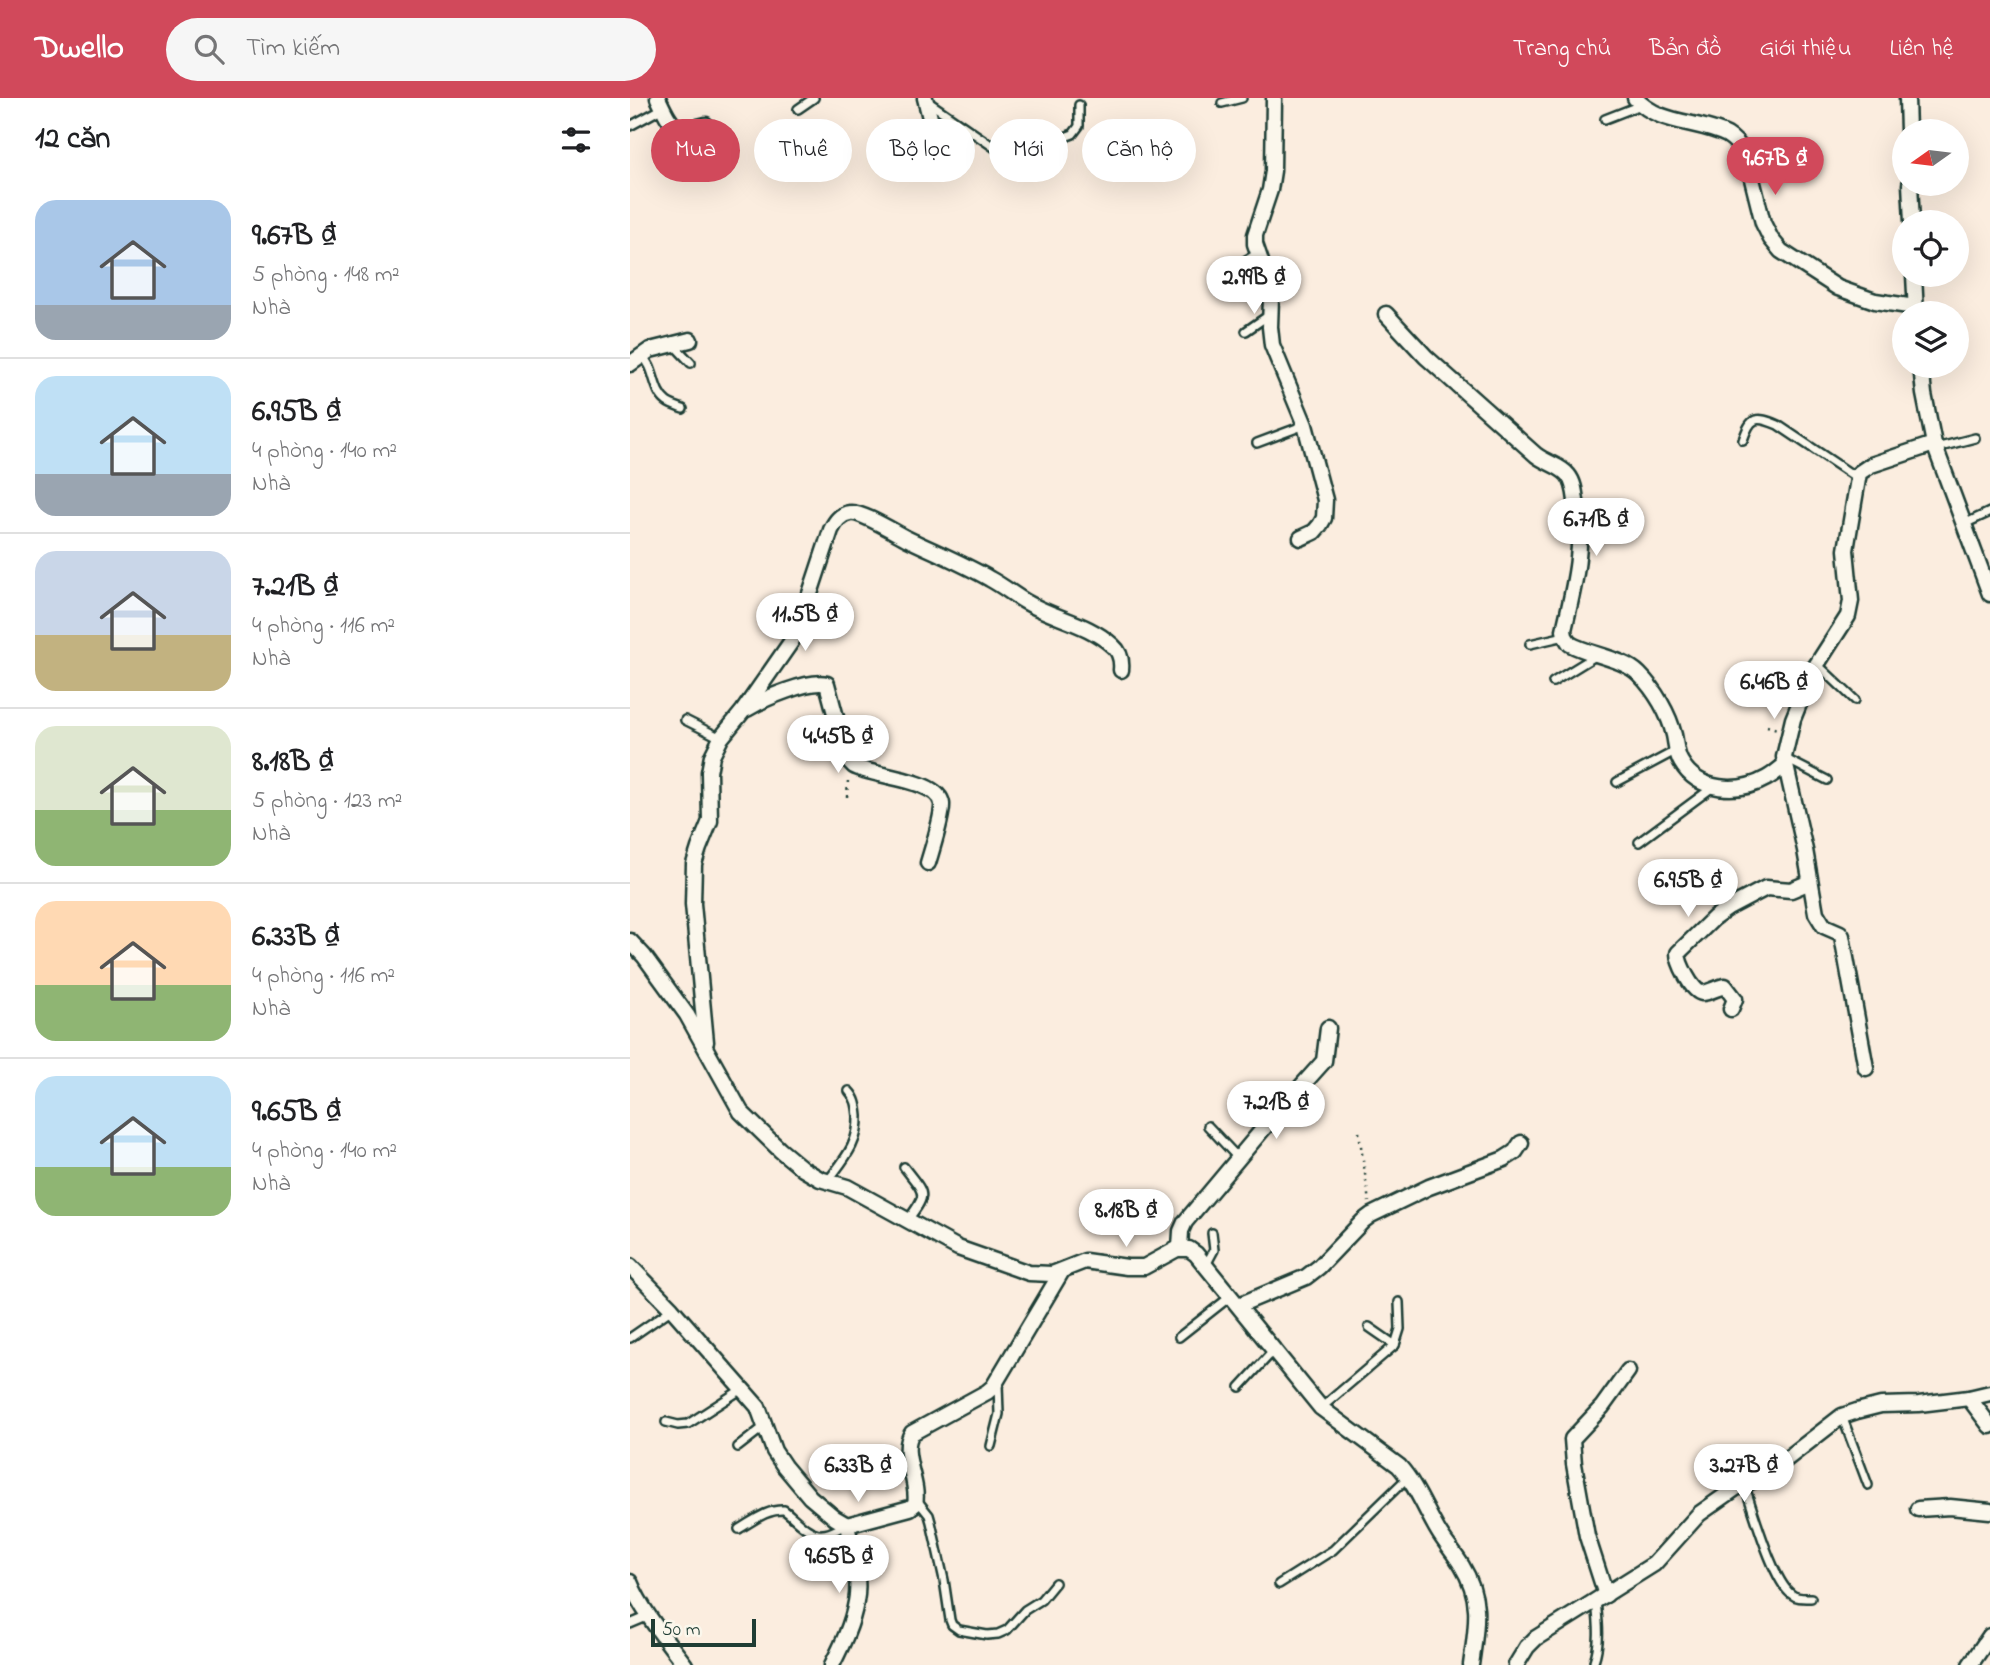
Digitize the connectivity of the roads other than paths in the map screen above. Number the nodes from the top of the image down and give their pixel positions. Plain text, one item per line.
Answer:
1 (814, 98) edge
2 (1242, 98) edge
3 (1274, 98) edge
4 (1907, 98) edge
5 (926, 99) edge
6 (1638, 102) edge
7 (660, 103) edge
8 (1222, 103) dead end
9 (1079, 105) dead end
10 (798, 109) dead end
11 (670, 119) edge
12 (931, 119) edge
13 (1605, 119) dead end
14 (1908, 119) edge
15 (630, 126) edge
16 (1258, 253) junction
17 (1224, 273) dead end
18 (1892, 305) edge
19 (1272, 312) junction
20 (1386, 314) dead end
21 (1246, 331) dead end
22 (690, 340) dead end
23 (673, 344) junction
24 (636, 360) edge
25 (691, 363) dead end
26 (1922, 378) edge
27 (683, 409) dead end
28 (1305, 425) junction
29 (1975, 438) dead end
30 (1743, 440) dead end
31 (1257, 443) dead end
32 (1935, 446) junction
33 (1857, 478) junction
34 (1990, 512) edge
35 (1964, 524) junction
36 (1301, 538) dead end
37 (1990, 594) edge
38 (1564, 636) junction
39 (1530, 644) dead end
40 (1598, 655) junction
41 (1816, 663) junction
42 (1121, 670) dead end
43 (1553, 682) dead end
44 (1855, 700) dead end
45 (743, 711) junction
46 (685, 720) dead end
47 (721, 738) junction
48 (1677, 750) junction
49 (1784, 761) junction
50 (1827, 780) dead end
51 (1617, 782) dead end
52 (1713, 787) junction
53 (1639, 842) dead end
54 (928, 863) dead end
55 (1810, 883) junction
56 (630, 941) edge
57 (1731, 1009) dead end
58 (1328, 1028) dead end
59 (707, 1050) junction
60 (1866, 1068) dead end
61 (849, 1091) dead end
62 (1208, 1126) dead end
63 (1521, 1143) dead end
64 (1239, 1159) junction
65 (904, 1167) dead end
66 (828, 1181) junction
67 (907, 1221) junction
68 (1212, 1233) dead end
69 (1180, 1248) junction
70 (1206, 1265) junction
71 (630, 1266) edge
72 (1062, 1271) junction
73 (1235, 1301) junction
74 (1398, 1302) dead end
75 (672, 1309) junction
76 (1369, 1327) dead end
77 (1179, 1337) dead end
78 (630, 1338) edge
79 (1395, 1345) junction
80 (1275, 1349) junction
81 (1628, 1371) dead end
82 (997, 1380) junction
83 (1240, 1387) dead end
84 (742, 1389) junction
85 (1990, 1393) edge
86 (1969, 1398) junction
87 (1321, 1408) junction
88 (1842, 1416) junction
89 (666, 1422) dead end
90 (765, 1426) junction
91 (1990, 1426) edge
92 (991, 1446) dead end
93 (738, 1447) dead end
94 (1409, 1477) junction
95 (1744, 1484) junction
96 (1868, 1485) dead end
97 (916, 1499) junction
98 (1918, 1509) dead end
99 (1990, 1511) edge
100 (847, 1525) junction
101 (738, 1529) dead end
102 (630, 1582) edge
103 (1055, 1583) dead end
104 (1279, 1584) dead end
105 (1601, 1598) junction
106 (1811, 1598) dead end
107 (650, 1616) junction
108 (630, 1624) edge
109 (1990, 1636) edge
110 (1594, 1661) dead end
111 (685, 1665) edge
112 (832, 1665) edge
113 (1471, 1665) edge
114 (1516, 1665) edge
115 (1970, 1665) edge

1 - 10 lane
2 - 8 lane
3 - 16 street
4 - 14 street
5 - 9 lane
5 - 12 street
6 - 13 lane
6 - 18 street
7 - 11 street
7 - 15 lane
16 - 17 lane
16 - 19 street
19 - 21 lane
19 - 28 street
20 - 38 street
22 - 23 street
23 - 24 street
23 - 25 lane
24 - 27 lane
26 - 32 street
28 - 31 lane
28 - 36 street
29 - 32 lane
30 - 33 lane
32 - 33 street
32 - 35 street
33 - 41 street
34 - 35 lane
35 - 37 street
38 - 39 lane
38 - 40 street
40 - 43 lane
40 - 48 street
41 - 44 lane
41 - 49 street
42 - 45 street
45 - 47 street
45 - 54 street
46 - 47 lane
47 - 59 street
48 - 51 lane
48 - 52 street
49 - 50 lane
49 - 52 street
49 - 55 street
52 - 53 lane
55 - 57 street
55 - 60 street
56 - 59 street
58 - 64 street
59 - 66 street
61 - 66 lane
62 - 64 lane
63 - 73 street
64 - 69 street
65 - 67 lane
66 - 67 street
67 - 72 street
68 - 70 lane
69 - 70 street
69 - 72 street
70 - 73 street
71 - 75 street
72 - 82 street
73 - 77 lane
73 - 80 street
74 - 79 lane
75 - 78 lane
75 - 84 street
76 - 79 lane
79 - 87 lane
80 - 83 lane
80 - 87 street
81 - 105 street
82 - 92 lane
82 - 97 street
84 - 89 lane
84 - 90 street
85 - 86 street
86 - 88 street
86 - 91 street
87 - 94 street
88 - 95 street
88 - 96 lane
90 - 93 lane
90 - 100 street
94 - 104 lane
94 - 113 street
95 - 105 street
95 - 106 lane
97 - 100 street
97 - 103 lane
98 - 99 street
100 - 101 lane
100 - 112 street
102 - 107 street
105 - 110 lane
105 - 114 street
107 - 108 lane
107 - 111 street
109 - 115 street

